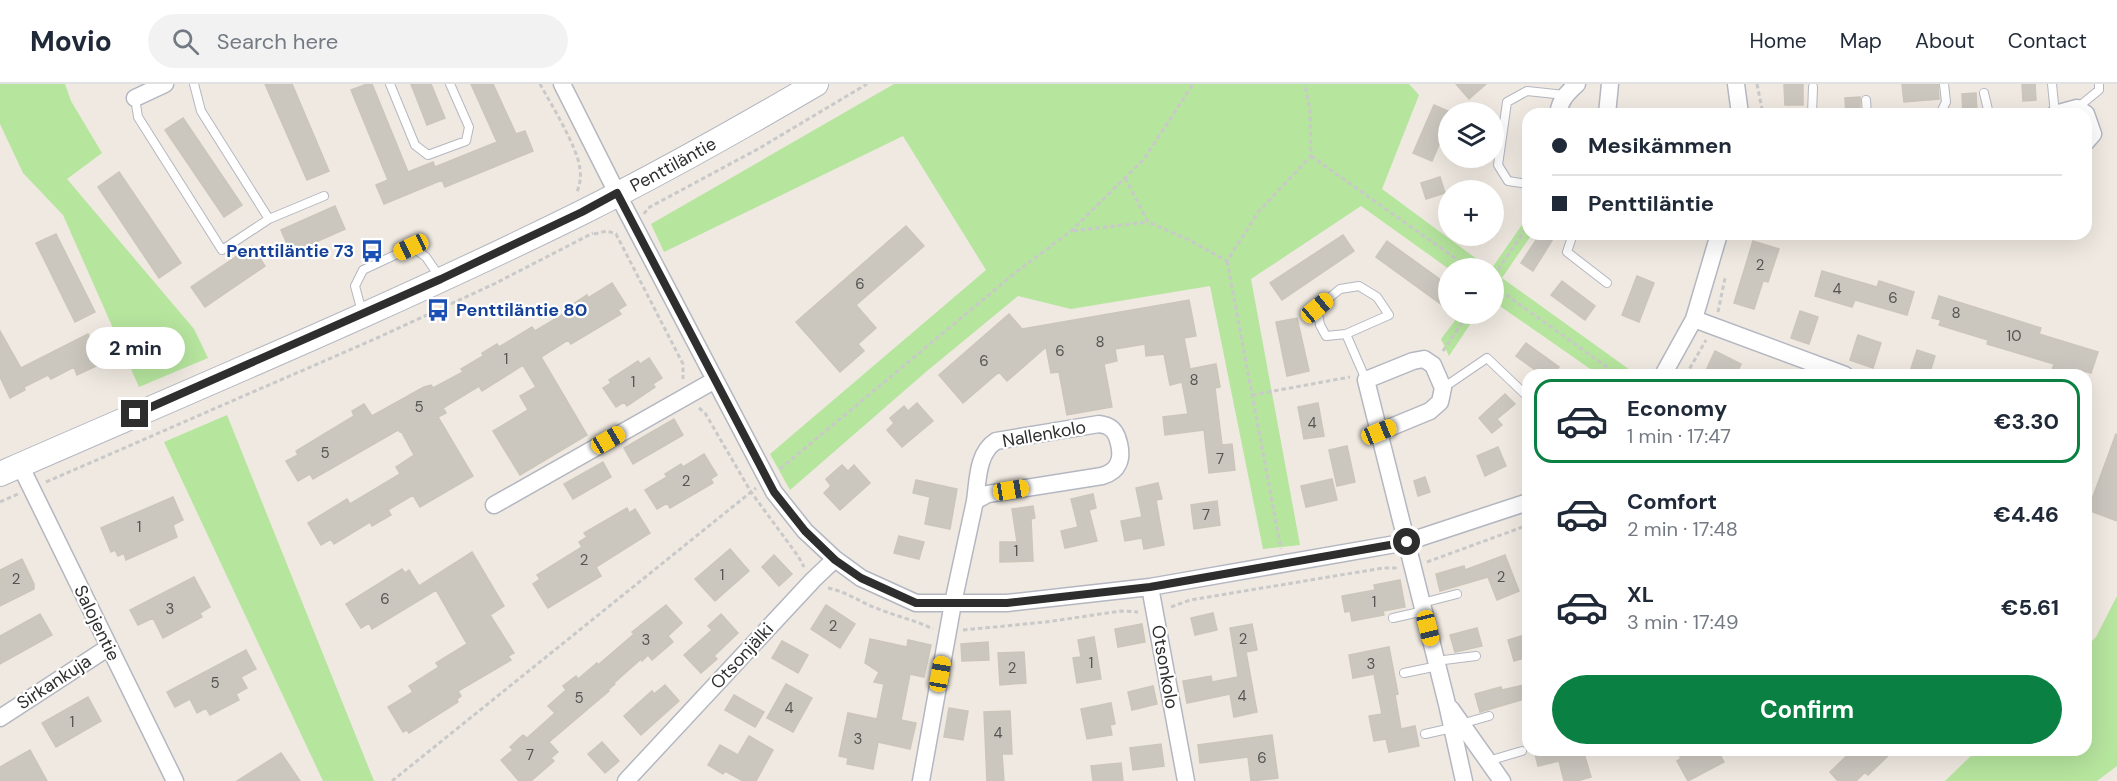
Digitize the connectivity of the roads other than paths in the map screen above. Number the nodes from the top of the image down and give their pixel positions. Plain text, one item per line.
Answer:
1 (165, 84) edge
2 (194, 84) edge
3 (390, 84) edge
4 (450, 84) edge
5 (562, 84) edge
6 (816, 84) edge
7 (1610, 84) edge
8 (1736, 84) edge
9 (1944, 84) edge
10 (2052, 84) edge
11 (2100, 84) edge
12 (1813, 87) dead end
13 (1571, 90) edge
14 (1984, 93) dead end
15 (135, 98) joint
16 (1866, 100) dead end
17 (1559, 108) edge
18 (1608, 108) edge
19 (1739, 108) edge
20 (1812, 108) edge
21 (1867, 108) edge
22 (1943, 108) edge
23 (1988, 108) edge
24 (2054, 108) edge
25 (2086, 108) edge
26 (1522, 183) edge
27 (617, 193) junction
28 (324, 196) dead end
29 (269, 219) junction
30 (1571, 240) edge
31 (1717, 240) edge
32 (441, 279) junction
33 (1607, 283) dead end
34 (362, 314) junction
35 (1694, 318) junction
36 (1346, 334) junction
37 (1667, 369) edge
38 (1829, 369) edge
39 (715, 380) junction
40 (1366, 380) junction
41 (1443, 388) junction
42 (1522, 392) edge
43 (1379, 432) junction
44 (10, 469) edge
45 (975, 501) junction
46 (1522, 504) edge
47 (494, 505) dead end
48 (1407, 542) junction
49 (835, 560) junction
50 (1150, 587) junction
51 (1457, 594) dead end
52 (953, 603) junction
53 (1423, 607) junction
54 (1393, 618) dead end
55 (109, 647) junction
56 (1476, 656) dead end
57 (1437, 663) junction
58 (1404, 673) dead end
59 (1489, 716) dead end
60 (0, 718) edge
61 (1457, 726) junction
62 (1425, 734) dead end
63 (1179, 747) junction
64 (1522, 751) dead end
65 (651, 754) junction
66 (1487, 761) junction
67 (175, 781) edge
68 (626, 781) edge
69 (640, 781) edge
70 (921, 781) edge
71 (1176, 781) edge
72 (1186, 781) edge
73 (1464, 781) edge
74 (1502, 781) edge

1 - 15 street
2 - 29 lane
3 - 4 lane
5 - 27 street
6 - 27 street, Penttiläntie
7 - 18 street
8 - 19 street
9 - 22 lane
10 - 24 lane
11 - 25 lane
12 - 20 lane
13 - 17 street
13 - 26 lane
14 - 23 lane
15 - 29 lane
16 - 21 lane
27 - 32 street, Penttiläntie
27 - 39 street
28 - 29 lane
30 - 33 lane
31 - 35 street
32 - 34 street, Penttiläntie
32 - 34 lane
34 - 44 street, Penttiläntie
35 - 37 street
35 - 38 street
36 - 36 lane
36 - 40 lane
39 - 47 street
39 - 49 street
40 - 41 street
40 - 43 street
41 - 42 lane
41 - 43 street
43 - 48 street
44 - 55 street, Salojentie
45 - 45 street, Nallenkolo
45 - 52 street, Nallenkolo
46 - 48 street
48 - 50 street
48 - 53 street
49 - 52 street
49 - 65 street, Otsonjälki
50 - 52 street
50 - 63 street, Otsonkolo
51 - 53 lane
52 - 70 street, Nallenkolo
53 - 54 lane
53 - 57 street
55 - 60 street, Sirkankuja
55 - 67 street, Salojentie
56 - 57 lane
57 - 58 lane
57 - 61 street
59 - 61 lane
61 - 62 lane
61 - 66 street
61 - 73 street
63 - 71 street, Otsonkolo
63 - 72 street, Otsonkolo
64 - 66 lane
65 - 68 street, Otsonjälki
65 - 69 street, Otsonjälki
66 - 74 street

